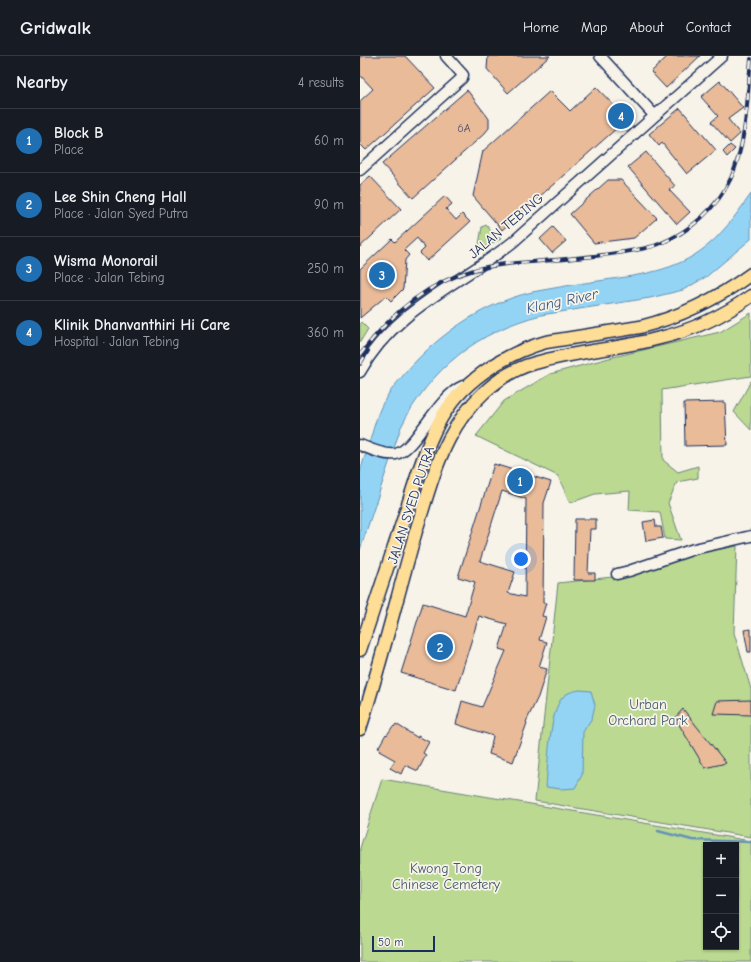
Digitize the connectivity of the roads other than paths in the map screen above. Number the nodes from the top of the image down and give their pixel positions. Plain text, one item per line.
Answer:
1 (446, 56) edge
2 (600, 56) edge
3 (722, 56) edge
4 (654, 115) junction
5 (360, 170) edge
6 (751, 274) edge
7 (751, 296) edge
8 (360, 372) edge
9 (472, 382) junction
10 (360, 446) edge
11 (751, 536) edge
12 (617, 574) dead end
13 (360, 650) edge
14 (360, 729) edge

1 - 5 street
2 - 4 street
3 - 4 street, JALAN TEBING
4 - 8 street, JALAN TEBING
6 - 9 main road, JALAN SYED PUTRA
7 - 14 main road, JALAN SYED PUTRA
9 - 10 street
9 - 13 main road, JALAN SYED PUTRA
11 - 12 street

